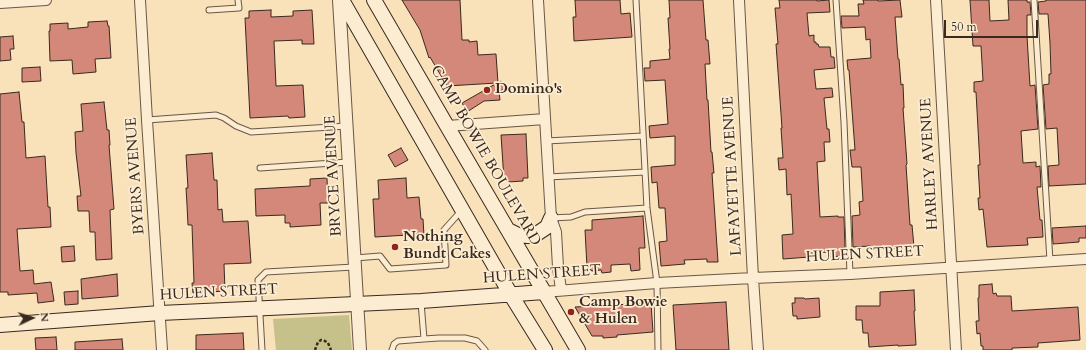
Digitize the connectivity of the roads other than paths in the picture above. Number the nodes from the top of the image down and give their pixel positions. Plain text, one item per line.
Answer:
1 (46, 0) edge
2 (140, 0) edge
3 (238, 0) edge
4 (341, 0) edge
5 (374, 0) edge
6 (538, 0) edge
7 (636, 0) edge
8 (739, 0) edge
9 (836, 0) edge
10 (936, 0) edge
11 (1034, 0) edge
12 (0, 3) edge
13 (209, 10) dead end
14 (545, 119) junction
15 (147, 120) junction
16 (347, 126) junction
17 (447, 126) junction
18 (643, 136) junction
19 (546, 141) junction
20 (349, 162) junction
21 (260, 168) dead end
22 (646, 172) junction
23 (548, 177) junction
24 (647, 208) junction
25 (463, 210) junction
26 (551, 218) junction
27 (508, 230) junction
28 (1086, 259) edge
29 (1050, 262) junction
30 (355, 263) junction
31 (951, 268) junction
32 (850, 274) junction
33 (753, 278) junction
34 (657, 283) junction
35 (561, 290) junction
36 (544, 292) junction
37 (511, 295) junction
38 (421, 301) junction
39 (358, 304) junction
40 (260, 308) junction
41 (160, 313) junction
42 (0, 325) edge
43 (424, 339) junction
44 (162, 350) edge
45 (262, 350) edge
46 (360, 350) edge
47 (392, 350) edge
48 (485, 350) edge
49 (544, 350) edge
50 (578, 350) edge
51 (658, 350) edge
52 (758, 350) edge
53 (956, 350) edge

1 - 12 street
2 - 15 street, BYERS AVENUE
3 - 13 lane
4 - 16 street, BRYCE AVENUE
4 - 25 main road
5 - 17 main road, CAMP BOWIE BOULEVARD
6 - 14 street
7 - 18 lane
8 - 33 street, LAFAYETTE AVENUE
9 - 32 lane
10 - 31 street, HARLEY AVENUE
11 - 29 lane
14 - 17 street
14 - 19 street
15 - 16 lane
15 - 41 street, BYERS AVENUE
16 - 20 street, BRYCE AVENUE
17 - 27 main road, CAMP BOWIE BOULEVARD
18 - 19 lane
18 - 22 lane
19 - 23 street
20 - 21 lane
20 - 30 street, BRYCE AVENUE
22 - 23 lane
22 - 24 lane
23 - 26 street
24 - 26 lane
24 - 34 lane
25 - 30 lane
25 - 37 main road
26 - 27 main road
26 - 35 street
27 - 36 main road, CAMP BOWIE BOULEVARD
28 - 29 street, HULEN STREET
29 - 31 street, HULEN STREET
30 - 39 street, BRYCE AVENUE
30 - 40 lane
31 - 32 street, HULEN STREET
31 - 53 street, HARLEY AVENUE
32 - 33 street, HULEN STREET
33 - 34 street, HULEN STREET
33 - 52 street, LAFAYETTE AVENUE
34 - 35 street, HULEN STREET
34 - 51 lane
35 - 36 street, HULEN STREET
36 - 37 main road, HULEN STREET
36 - 50 main road, CAMP BOWIE BOULEVARD
37 - 38 main road, HULEN STREET
37 - 49 main road
38 - 39 main road, HULEN STREET
38 - 43 lane
39 - 40 main road, HULEN STREET
39 - 46 street, BRYCE AVENUE
40 - 41 main road, HULEN STREET
40 - 45 lane
41 - 42 main road, HULEN STREET
41 - 44 street, BYERS AVENUE
43 - 47 lane
43 - 48 lane

